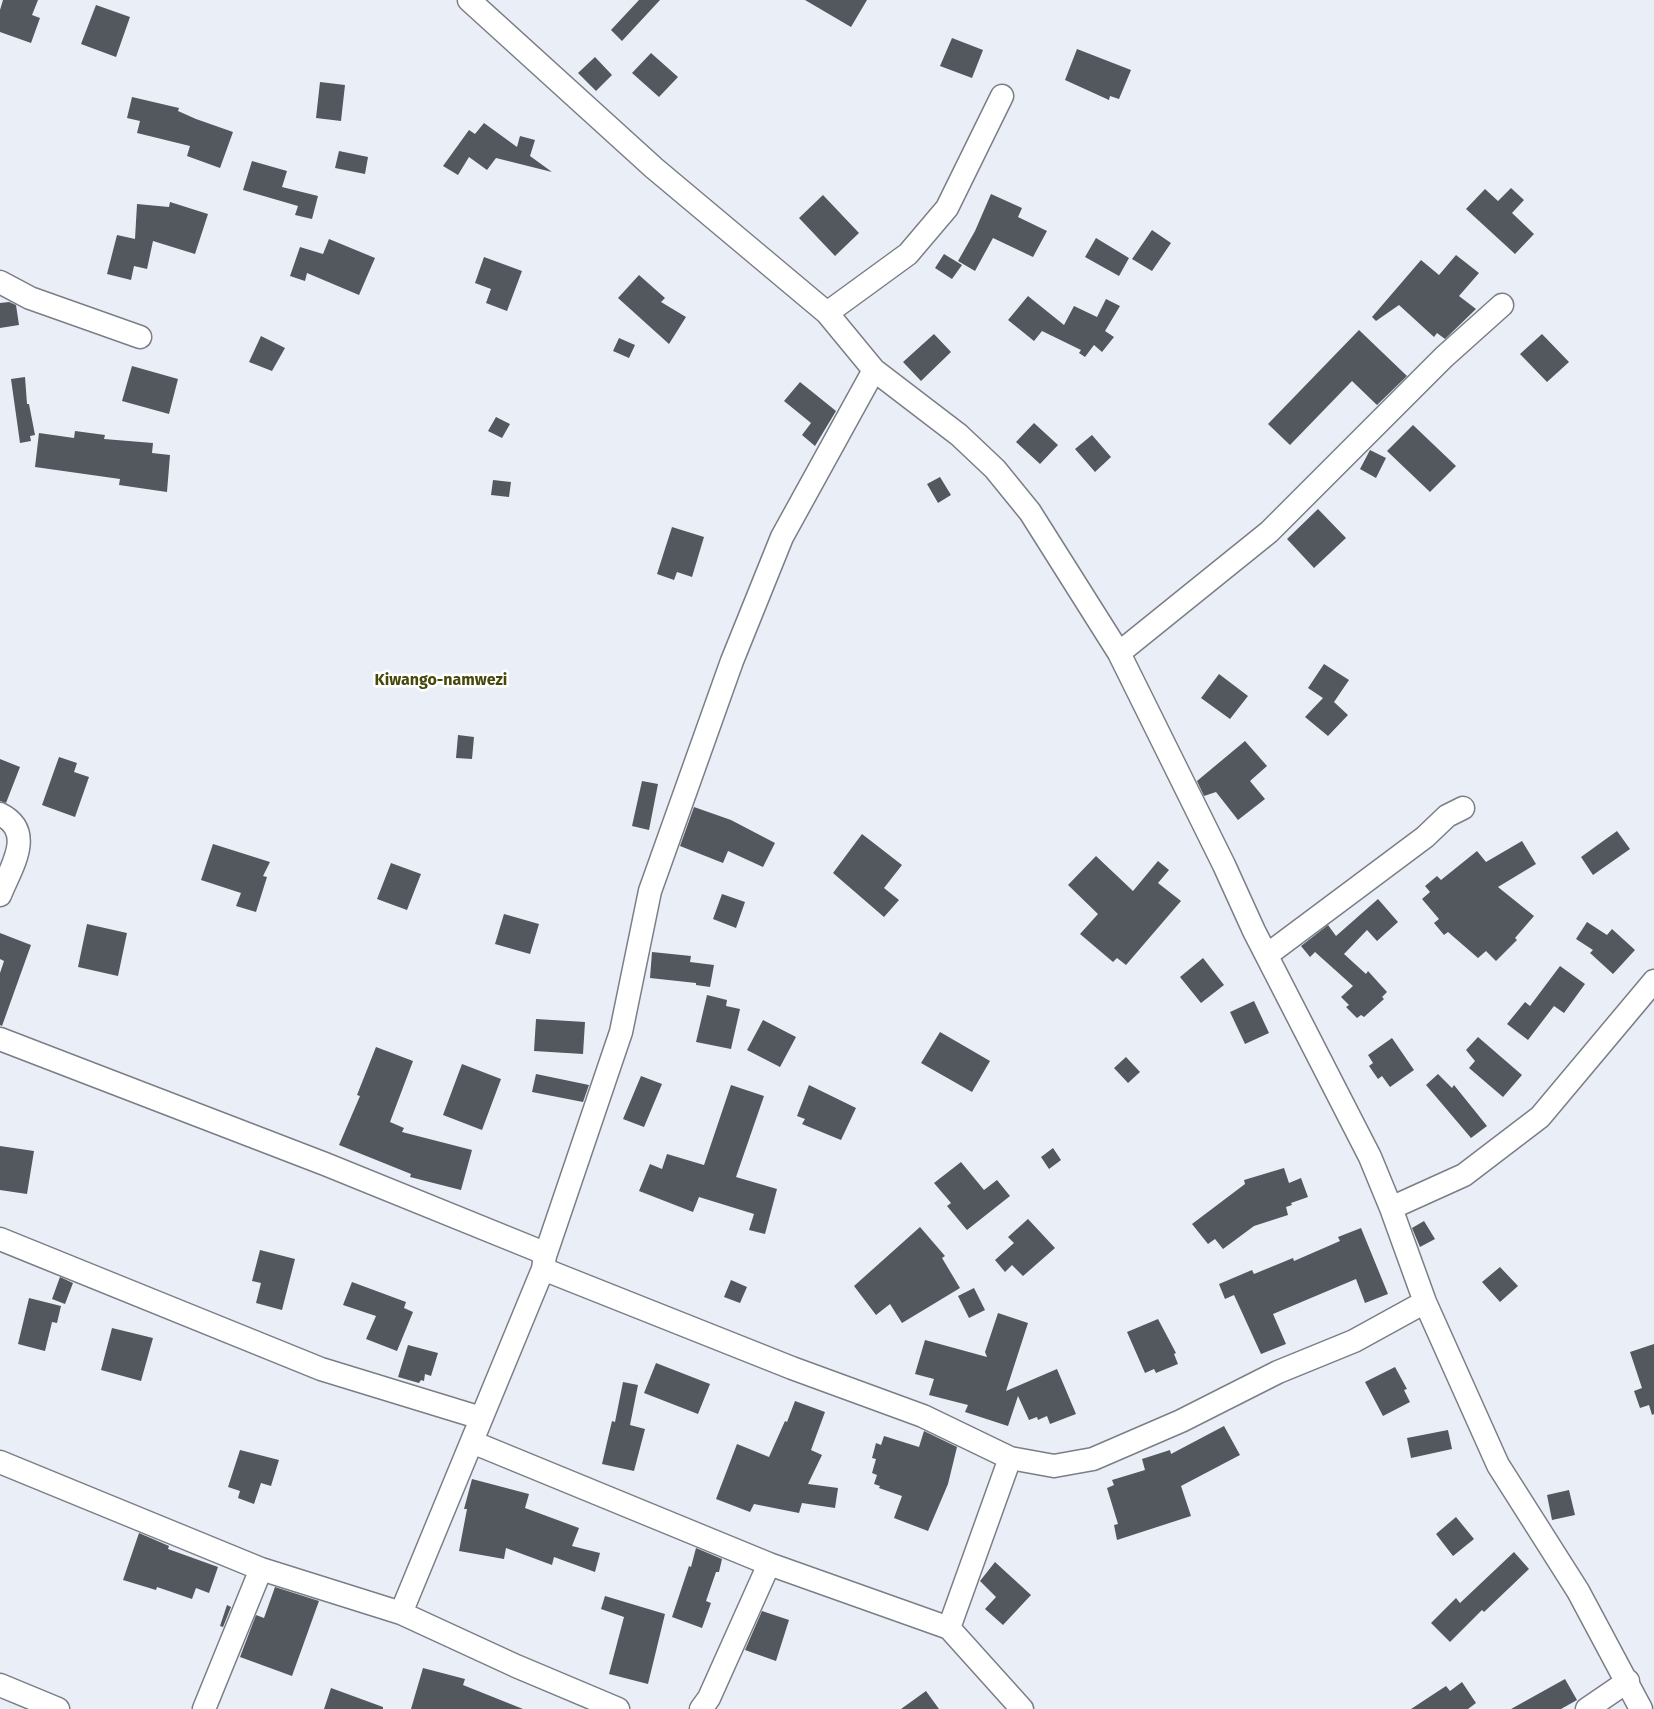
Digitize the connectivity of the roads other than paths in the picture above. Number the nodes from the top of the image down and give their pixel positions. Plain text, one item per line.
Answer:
1 (468, 0) edge
2 (1002, 96) dead end
3 (0, 282) edge
4 (1502, 305) dead end
5 (827, 313) junction
6 (140, 337) dead end
7 (874, 370) junction
8 (1119, 654) junction
9 (1463, 808) dead end
10 (0, 814) edge
11 (0, 895) edge
12 (1267, 955) junction
13 (1654, 981) edge
14 (0, 1039) edge
15 (1391, 1208) junction
16 (0, 1239) edge
17 (544, 1263) junction
18 (1425, 1302) junction
19 (482, 1418) junction
20 (472, 1442) junction
21 (1010, 1458) junction
22 (0, 1462) edge
23 (769, 1564) junction
24 (261, 1569) junction
25 (402, 1614) junction
26 (949, 1628) junction
27 (1628, 1681) junction
28 (0, 1685) edge
29 (58, 1709) edge
30 (204, 1709) edge
31 (618, 1709) edge
32 (701, 1709) edge
33 (1022, 1709) edge
34 (1588, 1709) edge
35 (1641, 1709) edge

1 - 5 street
2 - 5 street
3 - 6 street
4 - 8 street
5 - 7 street
7 - 8 street
7 - 17 street
8 - 12 street
9 - 12 street
10 - 11 street
12 - 15 street
13 - 15 street
14 - 17 street
15 - 18 street
16 - 19 street
17 - 19 street
17 - 21 street
18 - 21 street
18 - 27 street
19 - 20 street
20 - 23 street
20 - 25 street
21 - 26 street
22 - 24 street
23 - 26 street
23 - 32 street
24 - 25 street
24 - 30 street
25 - 31 street
26 - 33 street
27 - 34 street
27 - 35 street
28 - 29 street

